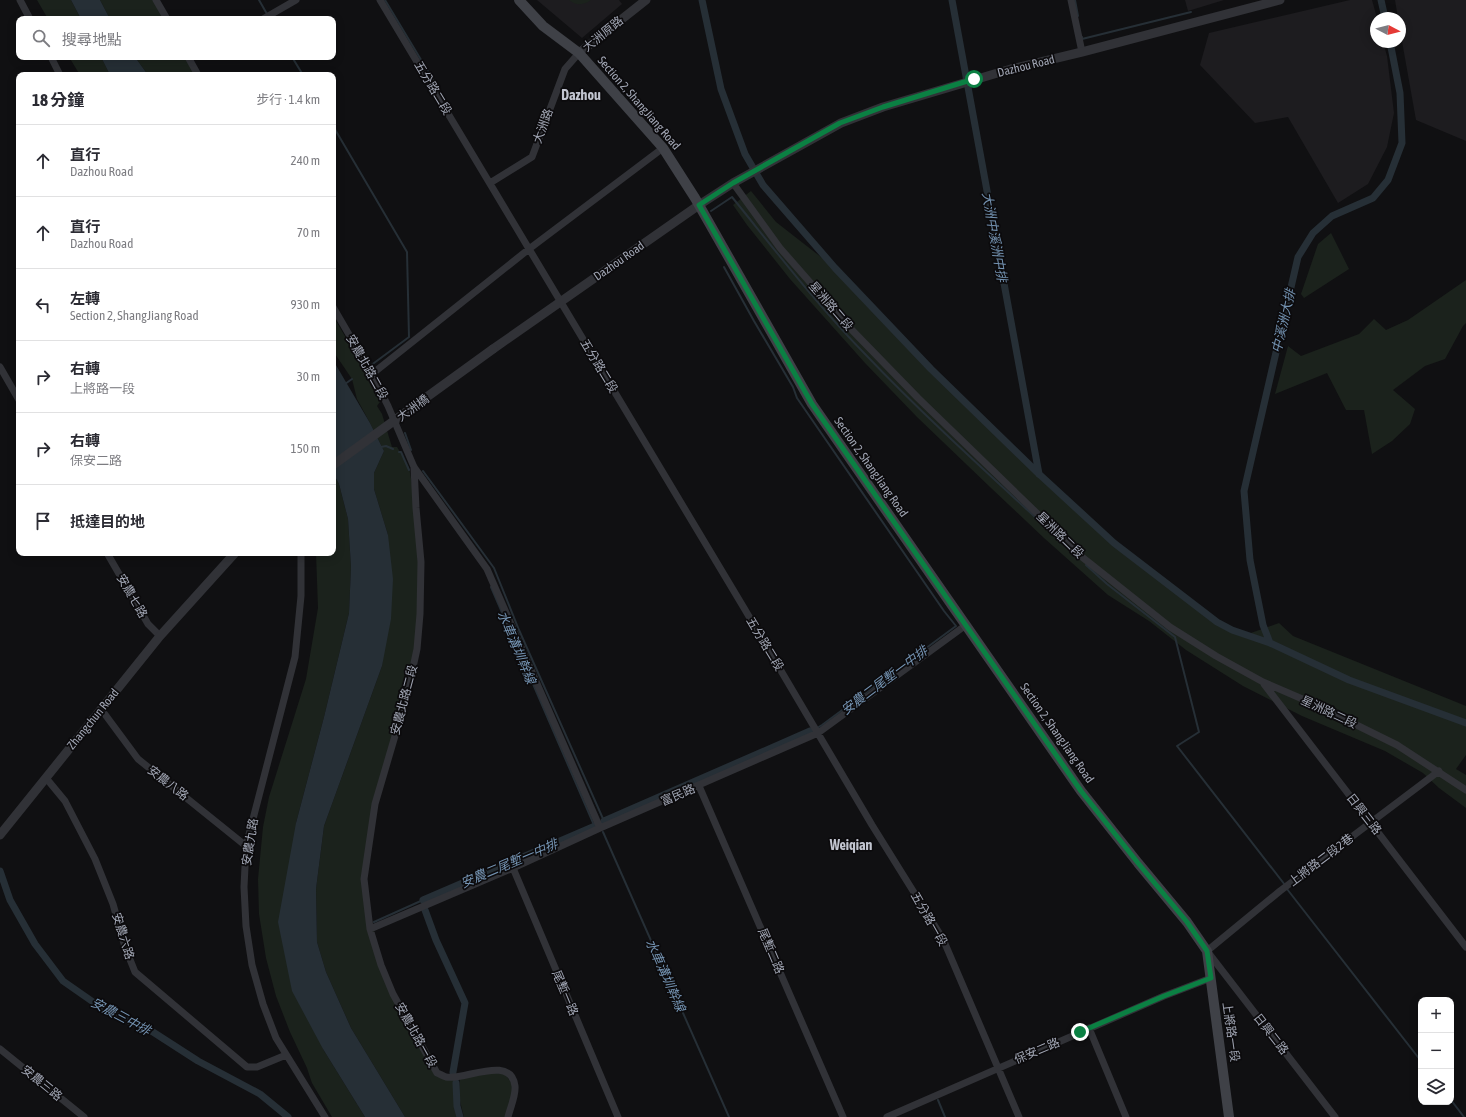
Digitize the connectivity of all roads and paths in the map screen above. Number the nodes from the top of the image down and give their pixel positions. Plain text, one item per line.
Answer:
1 (20, 0) edge
2 (156, 0) edge
3 (296, 0) edge
4 (380, 0) edge
5 (518, 0) edge
6 (646, 0) edge
7 (1071, 0) edge
8 (1280, 0) edge
9 (28, 16) edge
10 (165, 16) edge
11 (268, 16) edge
12 (1082, 52) junction
13 (579, 53) junction
14 (52, 60) edge
15 (190, 60) edge
16 (58, 72) edge
17 (196, 72) edge
18 (663, 148) junction
19 (490, 183) junction
20 (733, 183) junction
21 (699, 205) junction
22 (529, 249) junction
23 (560, 302) junction
24 (336, 312) edge
25 (493, 349) joint
26 (0, 367) edge
27 (372, 374) junction
28 (16, 395) edge
29 (336, 464) edge
30 (414, 467) junction
31 (109, 556) edge
32 (232, 556) edge
33 (301, 556) edge
34 (966, 625) junction
35 (160, 636) junction
36 (1263, 682) junction
37 (101, 709) junction
38 (818, 733) junction
39 (1439, 771) junction
40 (46, 778) junction
41 (698, 786) junction
42 (1466, 790) edge
43 (1370, 822) junction
44 (600, 828) junction
45 (0, 834) edge
46 (246, 846) junction
47 (512, 868) junction
48 (370, 929) junction
49 (1466, 947) edge
50 (1207, 951) junction
51 (1211, 978) junction
52 (1089, 1028) junction
53 (0, 1050) edge
54 (286, 1055) junction
55 (997, 1068) junction
56 (84, 1117) edge
57 (326, 1117) edge
58 (508, 1117) edge
59 (618, 1117) edge
60 (843, 1117) edge
61 (887, 1117) edge
62 (1019, 1117) edge
63 (1126, 1117) edge
64 (1229, 1117) edge
65 (1335, 1117) edge

1 - 9 street
2 - 10 street
3 - 11 street
4 - 19 street, 五分路二段
5 - 13 main road, Section 2, ShangJiang Road
6 - 13 street, 大洲原路
7 - 12 street
8 - 12 street, Dazhou Road
12 - 20 street, Dazhou Road
13 - 18 main road, Section 2, ShangJiang Road
13 - 19 street, 大洲路
14 - 16 street
15 - 17 street
18 - 21 main road, Section 2, ShangJiang Road
18 - 22 street
19 - 22 street, 五分路二段
20 - 21 street, Dazhou Road
20 - 36 street, 星洲路二段
21 - 23 street, Dazhou Road
21 - 34 main road, Section 2, ShangJiang Road
22 - 23 street, 五分路二段
22 - 27 street
23 - 25 street, Dazhou Road
23 - 38 street, 五分路二段
24 - 27 street, 安農北路二段
25 - 29 street, 大洲橋, bridge
26 - 28 street
27 - 30 street, 安農北路二段
30 - 44 street
30 - 48 street, 安農北路二段
31 - 35 street, 安農七路
32 - 35 street, Zhangchun Road
33 - 46 street, 安農九路
34 - 38 street, 富民路
34 - 50 main road, Section 2, ShangJiang Road
35 - 37 street, Zhangchun Road
36 - 39 street, 星洲路二段
36 - 43 street, 日興三路
37 - 40 street, Zhangchun Road
37 - 46 street, 安農八路
38 - 41 street, 富民路
38 - 55 street, 五分路一段
39 - 42 street, 星洲路二段
39 - 43 street, 上將路二段2巷
40 - 45 street, Zhangchun Road
40 - 54 street, 安農六路
41 - 44 street, 富民路
41 - 60 street, 尾塹二路
43 - 49 street, 日興三路
43 - 50 street, 上將路二段2巷
44 - 47 street, 富民路
46 - 54 street, 安農九路
47 - 48 street, 富民路
47 - 59 street, 尾塹一路
48 - 58 street, 安農北路一段
50 - 51 main road, 上將路一段
50 - 65 street, 日興二路
51 - 52 street, 保安二路
51 - 64 main road, 上將路一段
52 - 55 street, 保安二路
52 - 63 street
53 - 56 street, 安農三路
54 - 57 street, 安農九路
55 - 61 street, 保安二路
55 - 62 street, 五分路一段

